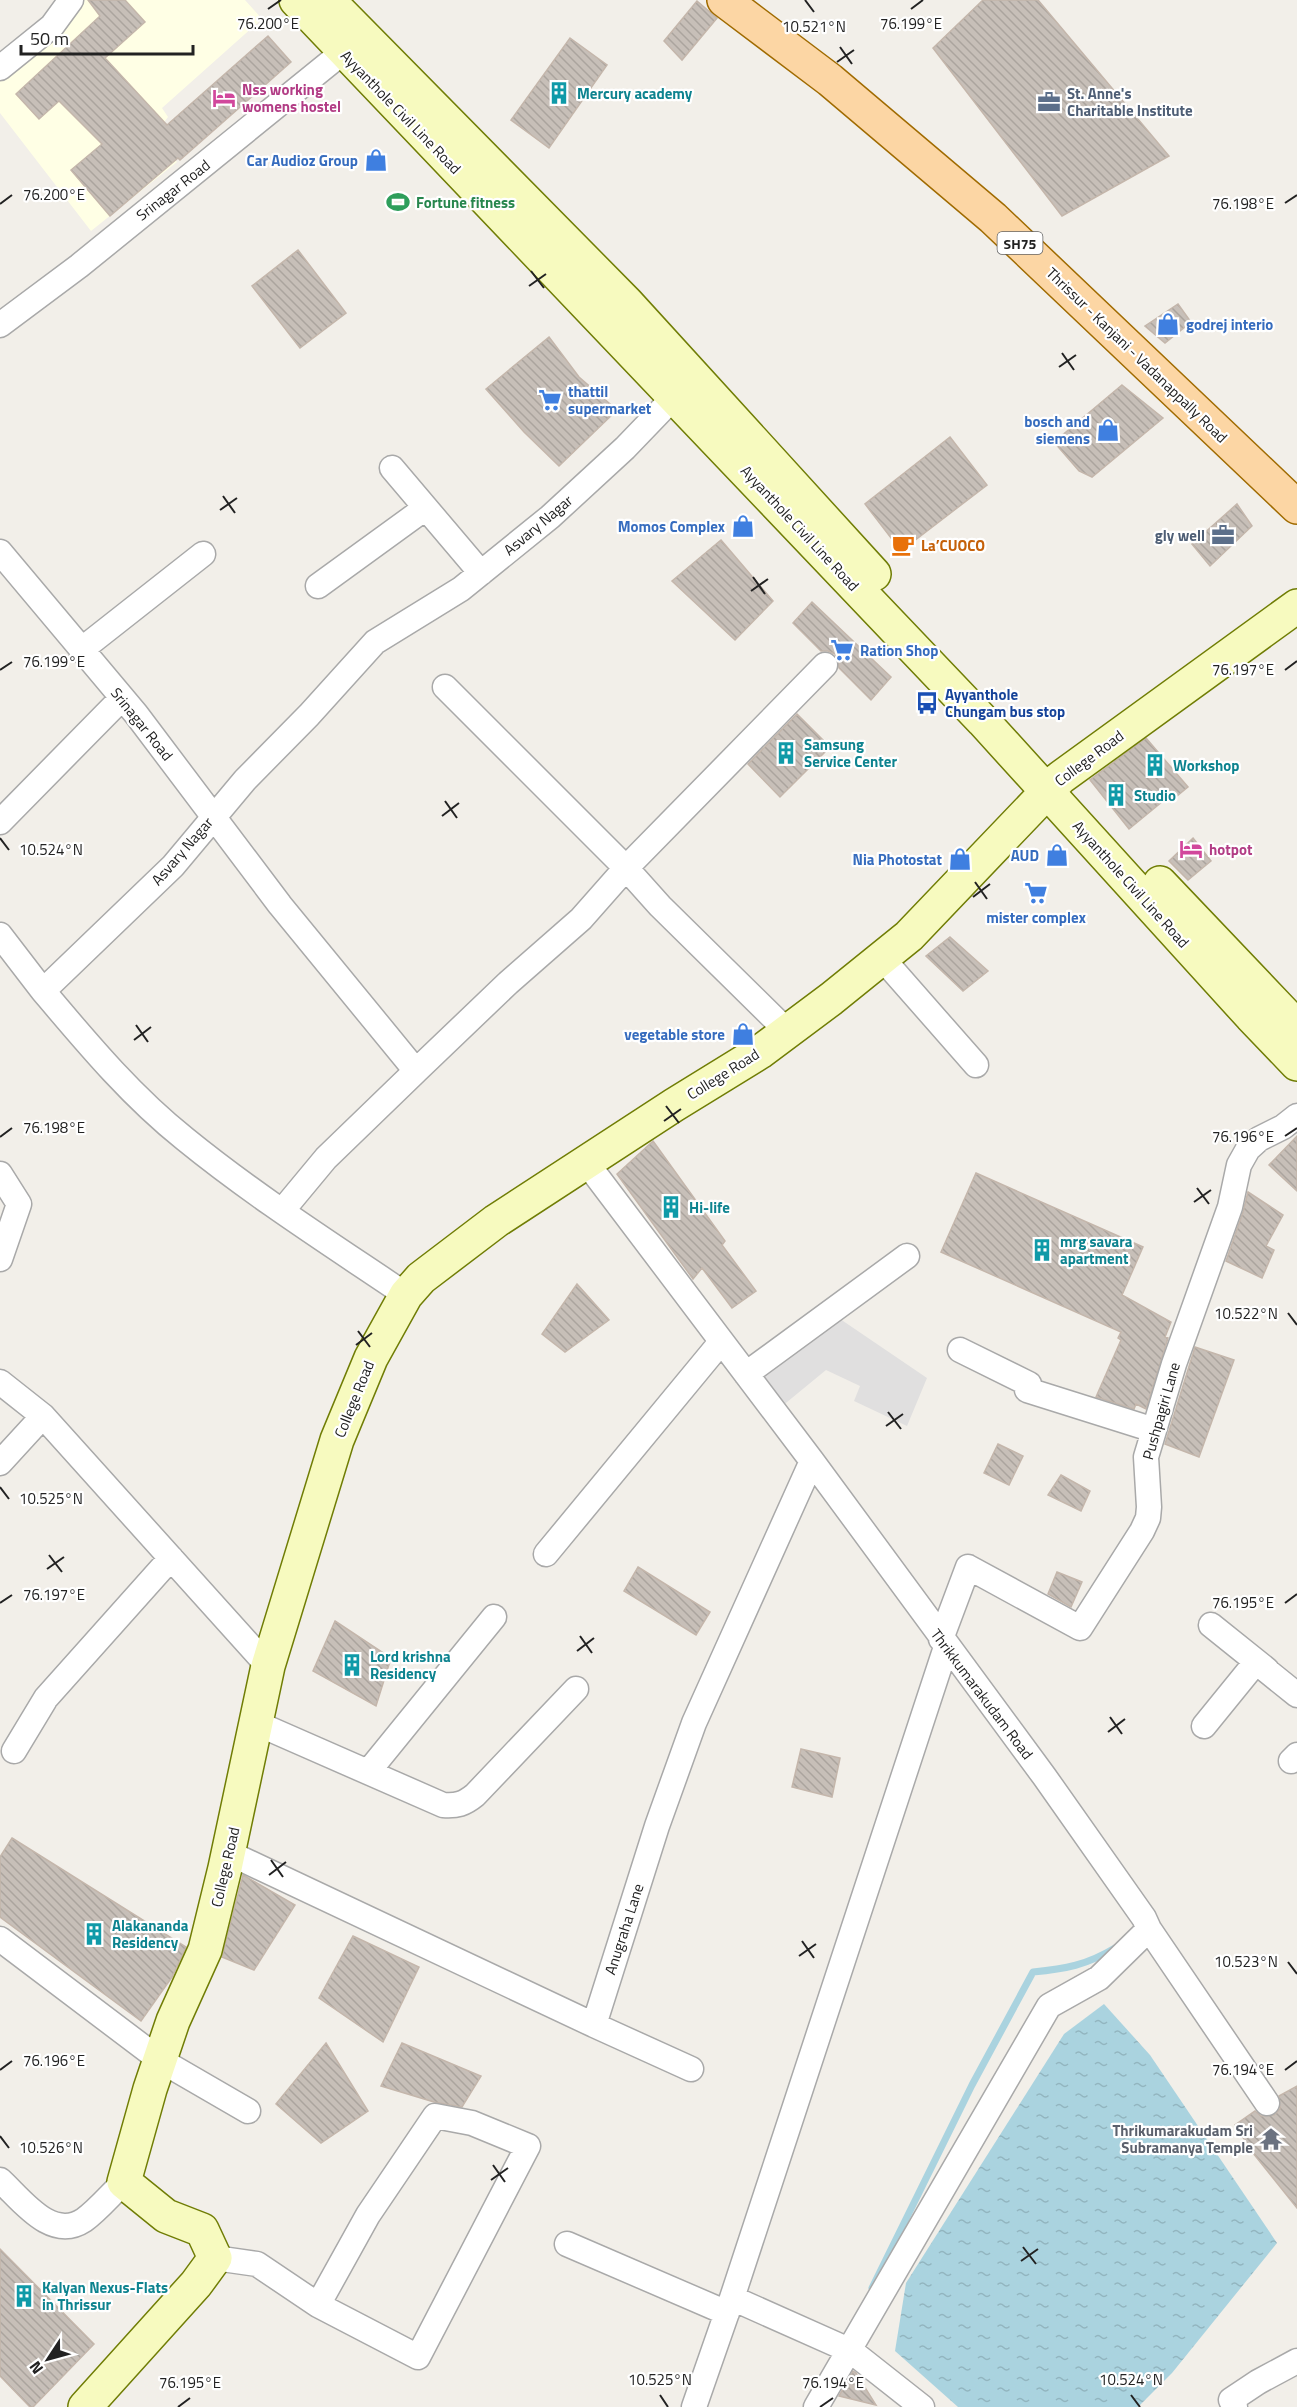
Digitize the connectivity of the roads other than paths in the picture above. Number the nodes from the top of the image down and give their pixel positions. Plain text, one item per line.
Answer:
1 (71, 0) edge
2 (296, 0) edge
3 (328, 0) edge
4 (724, 0) edge
5 (343, 52) junction
6 (0, 68) edge
7 (0, 325) edge
8 (675, 396) junction
9 (392, 468) dead end
10 (1297, 507) edge
11 (424, 508) junction
12 (0, 552) edge
13 (203, 554) dead end
14 (481, 573) junction
15 (318, 586) dead end
16 (1297, 606) edge
17 (81, 650) junction
18 (825, 665) dead end
19 (445, 687) dead end
20 (122, 698) junction
21 (1053, 785) junction
22 (213, 815) junction
23 (0, 822) edge
24 (626, 868) junction
25 (0, 935) edge
26 (882, 958) junction
27 (43, 990) junction
28 (1297, 1027) edge
29 (788, 1032) junction
30 (1297, 1064) edge
31 (976, 1065) dead end
32 (416, 1071) junction
33 (1297, 1116) edge
34 (586, 1162) junction
35 (0, 1174) edge
36 (282, 1211) junction
37 (908, 1256) dead end
38 (0, 1259) edge
39 (406, 1295) junction
40 (721, 1342) junction
41 (960, 1350) dead end
42 (746, 1374) junction
43 (0, 1382) edge
44 (43, 1416) junction
45 (1154, 1430) junction
46 (812, 1461) junction
47 (0, 1463) edge
48 (546, 1554) dead end
49 (171, 1558) junction
50 (494, 1617) dead end
51 (1211, 1625) dead end
52 (944, 1643) junction
53 (268, 1666) junction
54 (576, 1689) dead end
55 (1297, 1695) edge
56 (256, 1723) junction
57 (1204, 1726) dead end
58 (14, 1751) dead end
59 (368, 1772) junction
60 (228, 1853) junction
61 (1149, 1929) junction
62 (0, 1939) edge
63 (594, 2025) junction
64 (160, 2060) junction
65 (691, 2069) dead end
66 (1267, 2103) dead end
67 (248, 2111) dead end
68 (0, 2180) edge
69 (124, 2182) junction
70 (567, 2244) dead end
71 (215, 2258) junction
72 (318, 2305) junction
73 (730, 2305) junction
74 (850, 2351) junction
75 (1297, 2361) edge
76 (85, 2407) edge
77 (694, 2407) edge
78 (816, 2407) edge
79 (922, 2407) edge
80 (1235, 2407) edge

1 - 6 street
2 - 5 main road, Ayyanthole Civil Line Road
3 - 21 main road
4 - 10 main road, Thrissur - Kanjani - Vadanappally Road / SH75
5 - 7 street, Srinagar Road
5 - 8 main road, Ayyanthole Civil Line Road
8 - 14 street, Asvary Nagar
8 - 21 main road, Ayyanthole Civil Line Road
9 - 11 street
11 - 14 street
11 - 15 street
12 - 17 street, Srinagar Road
13 - 17 street
14 - 22 street, Asvary Nagar
16 - 21 main road, College Road
17 - 20 street, Srinagar Road
18 - 24 street
19 - 24 street
20 - 22 street, Srinagar Road
20 - 23 street
21 - 26 main road, College Road
21 - 28 main road, Ayyanthole Civil Line Road
21 - 30 main road, Ayyanthole Civil Line Road
22 - 27 street, Asvary Nagar
22 - 32 street, Srinagar Road
24 - 29 street
24 - 32 street
25 - 27 street
26 - 29 main road, College Road
26 - 31 street
27 - 36 street
29 - 34 main road, College Road
32 - 36 street
33 - 45 street, Pushpagiri Lane
34 - 39 main road, College Road
34 - 40 street, Thrikkumarakudam Road
35 - 38 street
36 - 39 street
37 - 42 street
39 - 53 main road, College Road
40 - 42 street, Thrikkumarakudam Road
40 - 48 street
41 - 45 street
42 - 46 street, Thrikkumarakudam Road
43 - 44 street
44 - 47 street
44 - 49 street
45 - 52 street, Pushpagiri Lane
46 - 52 street, Thrikkumarakudam Road
46 - 63 street, Anugraha Lane
49 - 53 street
49 - 58 street
50 - 59 street
51 - 55 street
52 - 61 street, Thrikkumarakudam Road
52 - 73 street
53 - 56 main road, College Road
54 - 59 street
55 - 57 street
56 - 59 street
56 - 60 main road, College Road
60 - 63 street
60 - 64 main road, College Road
61 - 66 street, Thrikkumarakudam Road
61 - 74 street
62 - 64 street
63 - 65 street
64 - 67 street
64 - 69 main road, College Road
68 - 69 street
69 - 71 main road
70 - 73 street
71 - 72 street
71 - 76 main road
72 - 72 street
73 - 74 street
73 - 77 street
74 - 78 street
74 - 79 street
75 - 80 street

